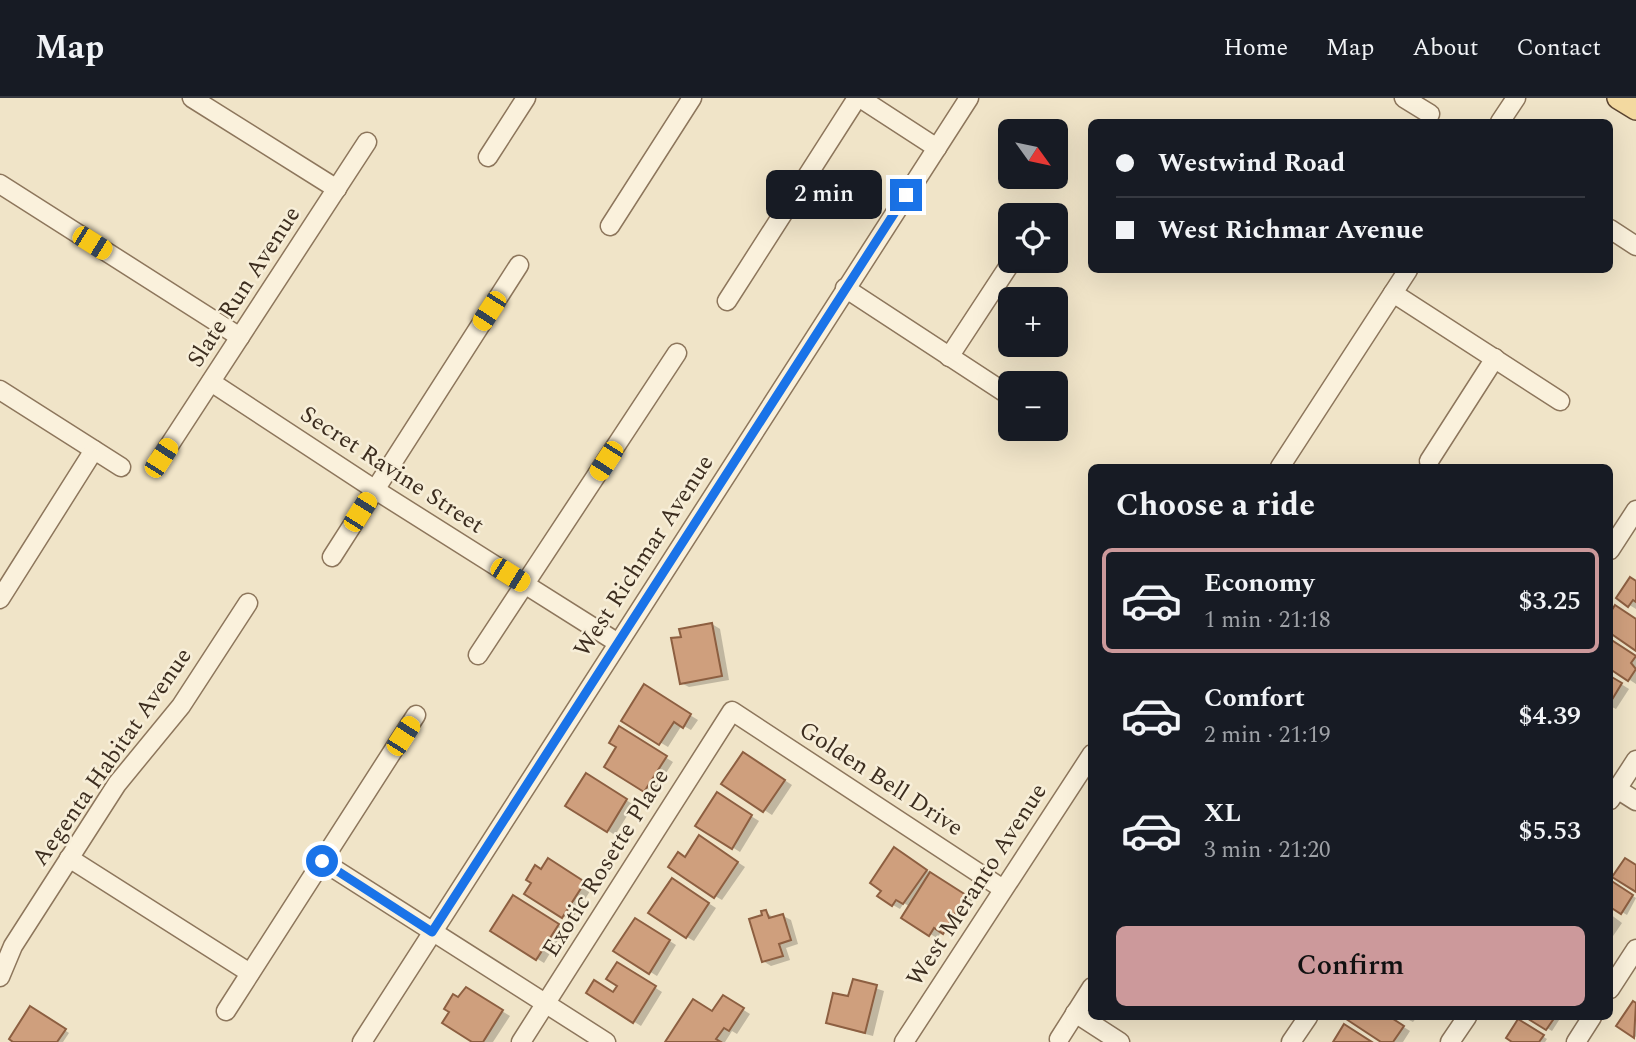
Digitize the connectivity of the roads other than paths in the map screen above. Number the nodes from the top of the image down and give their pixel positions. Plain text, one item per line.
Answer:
1 (192, 98) edge
2 (526, 98) edge
3 (692, 98) edge
4 (859, 98) edge
5 (969, 98) edge
6 (1404, 98) edge
7 (1516, 98) edge
8 (1618, 98) edge
9 (1636, 110) edge
10 (1430, 114) dead end
11 (1502, 119) edge
12 (367, 142) dead end
13 (937, 148) junction
14 (488, 157) dead end
15 (0, 184) edge
16 (337, 189) junction
17 (610, 226) dead end
18 (1613, 231) edge
19 (1636, 246) edge
20 (519, 265) dead end
21 (1004, 273) edge
22 (1406, 273) edge
23 (845, 288) junction
24 (1394, 293) junction
25 (727, 301) dead end
26 (240, 337) junction
27 (677, 353) dead end
28 (949, 356) junction
29 (1494, 358) junction
30 (211, 382) junction
31 (998, 388) edge
32 (0, 390) edge
33 (1560, 401) dead end
34 (94, 450) junction
35 (161, 458) dead end
36 (1429, 461) dead end
37 (1282, 464) edge
38 (121, 467) dead end
39 (374, 489) junction
40 (1636, 510) edge
41 (1613, 545) edge
42 (332, 557) dead end
43 (525, 584) junction
44 (0, 599) edge
45 (248, 603) dead end
46 (618, 643) junction
47 (478, 655) dead end
48 (732, 711) joint
49 (416, 715) dead end
50 (1088, 760) edge
51 (1636, 760) edge
52 (1614, 794) edge
53 (1636, 801) edge
54 (69, 858) junction
55 (322, 861) junction
56 (1003, 888) junction
57 (432, 932) junction
58 (1636, 949) edge
59 (250, 973) junction
60 (0, 976) edge
61 (1613, 984) edge
62 (1088, 993) edge
63 (546, 1004) junction
64 (226, 1011) dead end
65 (1075, 1013) junction
66 (1306, 1020) edge
67 (1465, 1020) edge
68 (1590, 1020) edge
69 (1059, 1039) dead end
70 (362, 1042) edge
71 (521, 1042) edge
72 (606, 1042) edge
73 (904, 1042) edge
74 (1120, 1042) edge
75 (1291, 1042) edge
76 (1450, 1042) edge
77 (1576, 1042) edge

1 - 16 street
2 - 14 street
3 - 17 street
4 - 13 street
4 - 25 street
5 - 13 street, West Richmar Avenue
6 - 10 street
7 - 11 street
8 - 9 main road
12 - 16 street, Slate Run Avenue
13 - 23 street, West Richmar Avenue
15 - 26 street
16 - 26 street, Slate Run Avenue
18 - 19 street
20 - 39 street
21 - 28 street
22 - 24 street
23 - 28 street
23 - 46 street, West Richmar Avenue
24 - 29 street
24 - 37 street
26 - 30 street, Slate Run Avenue
27 - 43 street
28 - 31 street
29 - 33 street
29 - 36 street
30 - 35 street, Slate Run Avenue
30 - 39 street, Secret Ravine Street
32 - 34 street
34 - 38 street
34 - 44 street
39 - 42 street
39 - 43 street, Secret Ravine Street
40 - 41 street
43 - 46 street, Secret Ravine Street
43 - 47 street
45 - 54 street, Aegenta Habitat Avenue
46 - 57 street, West Richmar Avenue
48 - 56 street, Golden Bell Drive
48 - 63 street, Exotic Rosette Place
49 - 55 street
50 - 56 street, West Meranto Avenue
51 - 52 street
52 - 53 street
54 - 59 street
54 - 60 street, Aegenta Habitat Avenue
55 - 57 street
55 - 59 street
56 - 73 street, West Meranto Avenue
57 - 63 street
57 - 70 street, West Richmar Avenue
58 - 61 street
59 - 64 street
62 - 65 street
63 - 71 street, Exotic Rosette Place
63 - 72 street
65 - 69 street
65 - 74 street
66 - 75 street
67 - 76 street
68 - 77 street

